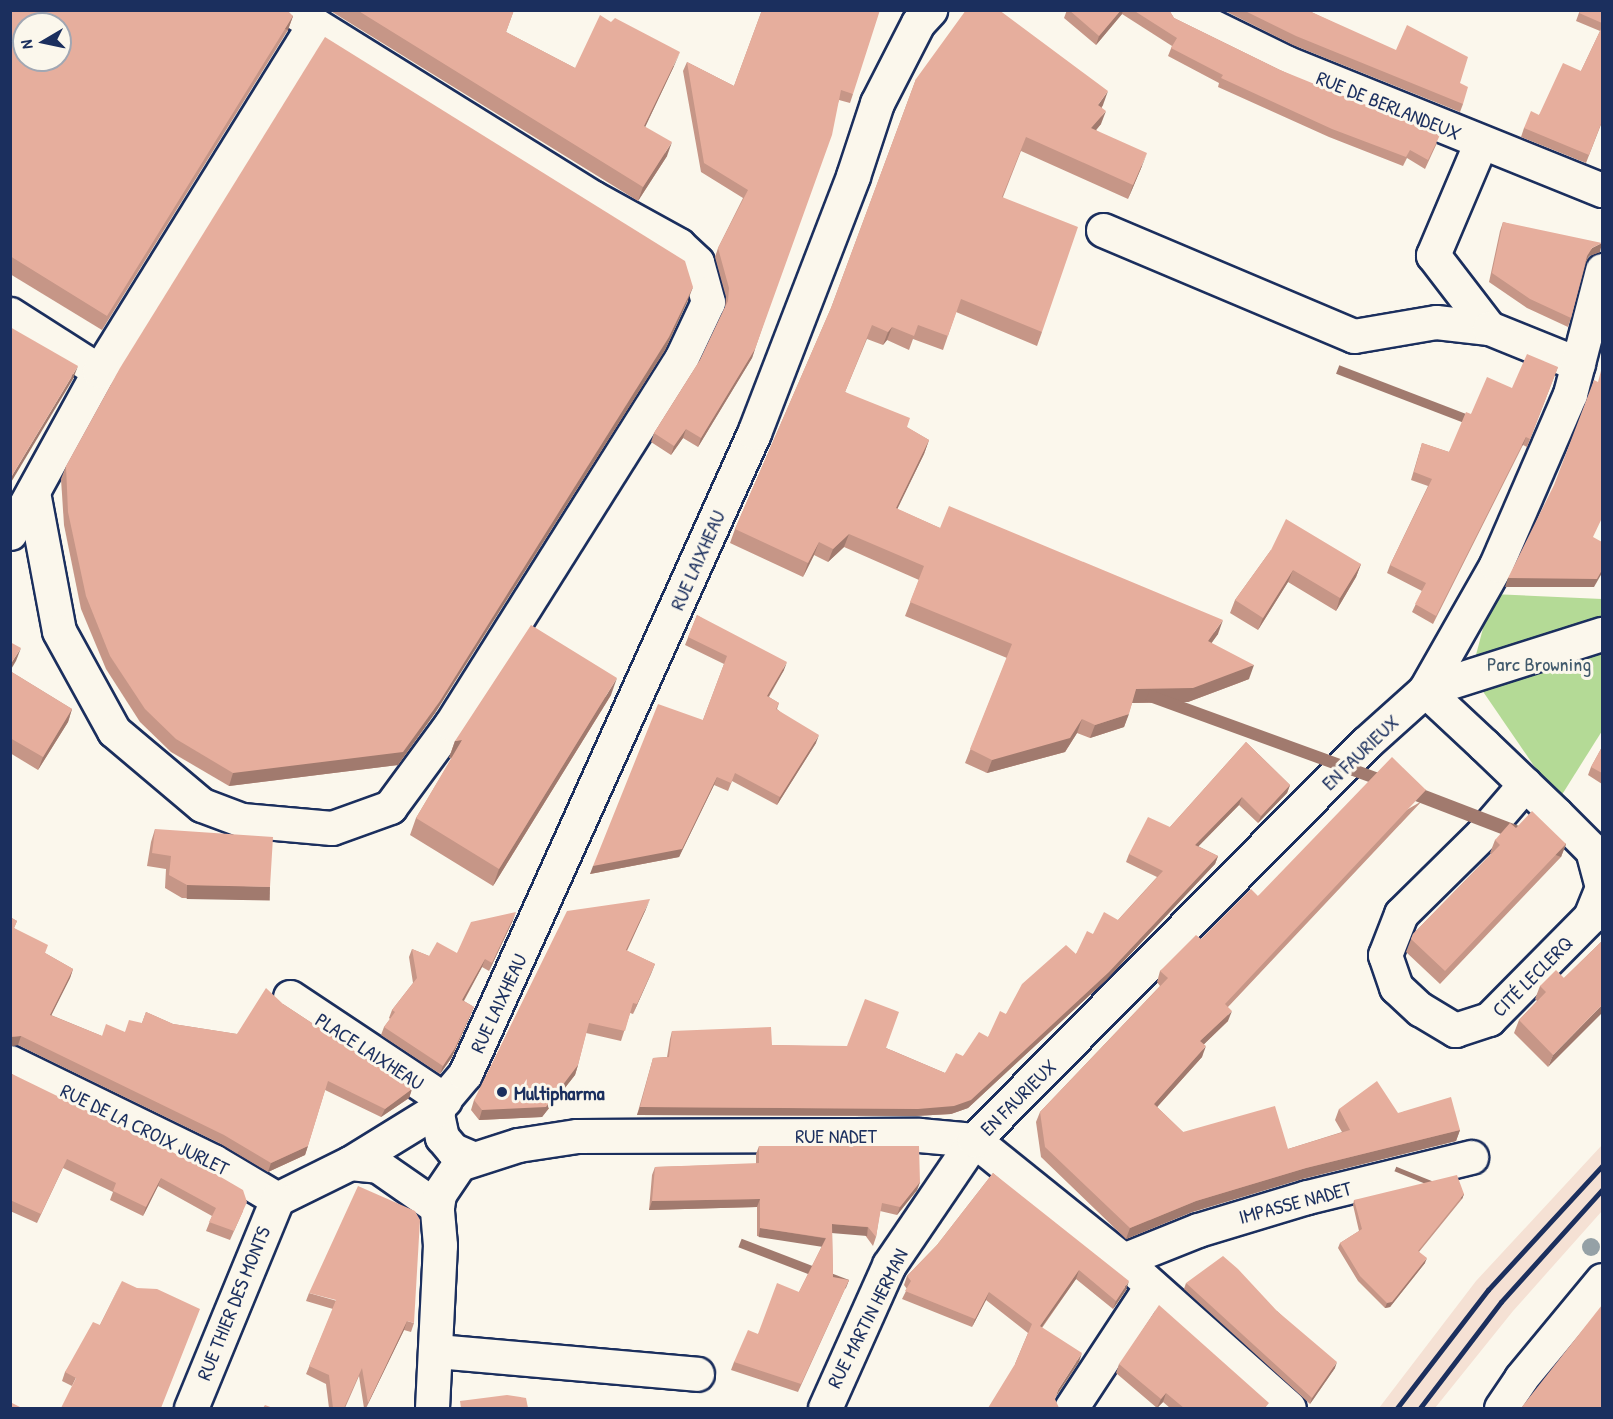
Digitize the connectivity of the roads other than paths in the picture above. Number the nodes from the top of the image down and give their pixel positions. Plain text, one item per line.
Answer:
1 (930, 10) edge
2 (1179, 10) edge
3 (303, 17) edge
4 (1481, 142) junction
5 (1602, 190) edge
6 (1103, 230) dead end
7 (1602, 270) edge
8 (10, 314) edge
9 (1489, 328) junction
10 (1578, 364) junction
11 (99, 370) junction
12 (33, 492) junction
13 (10, 533) edge
14 (1602, 634) edge
15 (1425, 690) junction
16 (1525, 784) junction
17 (290, 997) dead end
18 (10, 1062) edge
19 (442, 1103) junction
20 (974, 1140) junction
21 (1471, 1157) dead end
22 (472, 1158) junction
23 (350, 1163) junction
24 (277, 1199) junction
25 (437, 1208) junction
26 (1123, 1260) junction
27 (1602, 1280) edge
28 (1151, 1286) junction
29 (436, 1352) junction
30 (697, 1374) dead end
31 (191, 1408) edge
32 (432, 1408) edge
33 (825, 1408) edge
34 (1071, 1408) edge
35 (1289, 1408) edge
36 (1502, 1408) edge

1 - 19 street, RUE LAIXHEAU
2 - 4 street, RUE DE BERLANDEUX
3 - 11 street
3 - 12 street
4 - 5 street, RUE DE BERLANDEUX
4 - 9 street
6 - 9 street
7 - 10 street, EN FAURIEUX
8 - 11 street
9 - 10 street
10 - 15 street, EN FAURIEUX
11 - 12 street
12 - 13 street
14 - 15 street
15 - 16 street, CITÉ LECLERQ
15 - 20 street, EN FAURIEUX
16 - 16 street, CITÉ LECLERQ
17 - 19 street, PLACE LAIXHEAU
18 - 24 street, RUE DE LA CROIX JURLET
19 - 22 street, PLACE LAIXHEAU
19 - 23 street, PLACE LAIXHEAU
20 - 22 street, RUE NADET
20 - 26 street
20 - 33 street, RUE MARTIN HERMAN
21 - 26 street, IMPASSE NADET
22 - 25 street
23 - 24 street, PLACE LAIXHEAU
23 - 25 street
24 - 31 street, RUE THIER DES MONTS
25 - 29 street
26 - 28 street
27 - 36 street
28 - 34 street
28 - 35 street
29 - 30 street
29 - 32 street

